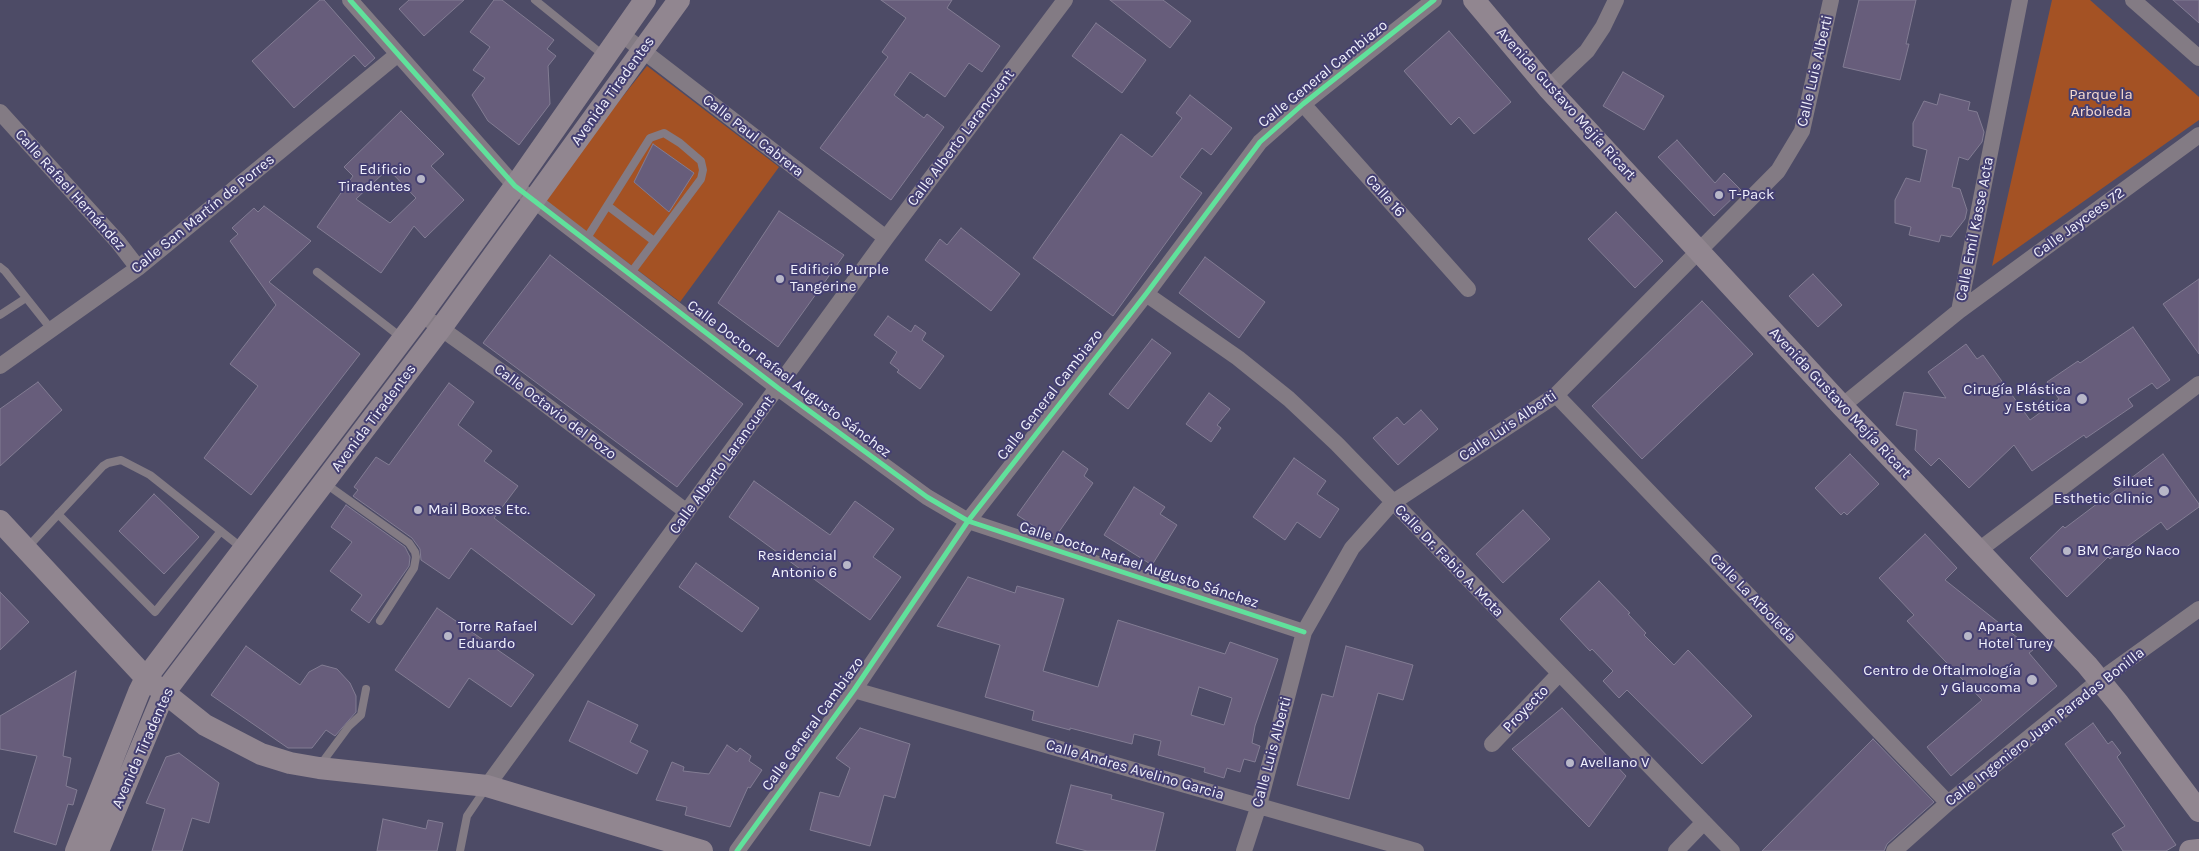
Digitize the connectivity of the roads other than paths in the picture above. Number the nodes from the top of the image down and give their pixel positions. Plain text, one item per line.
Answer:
1 (350, 0) edge
2 (535, 0) edge
3 (645, 0) edge
4 (679, 0) edge
5 (1065, 0) edge
6 (1434, 0) edge
7 (1474, 0) edge
8 (1616, 0) edge
9 (1831, 0) edge
10 (2020, 0) edge
11 (2133, 0) edge
12 (620, 33) junction
13 (642, 49) junction
14 (398, 54) junction
15 (604, 57) junction
16 (2199, 58) edge
17 (1548, 88) junction
18 (1303, 104) junction
19 (0, 112) edge
20 (2199, 135) edge
21 (515, 186) junction
22 (534, 201) junction
23 (608, 206) junction
24 (886, 238) junction
25 (585, 241) junction
26 (654, 241) junction
27 (1700, 251) junction
28 (0, 268) edge
29 (138, 268) junction
30 (317, 272) dead end
31 (630, 275) junction
32 (1468, 289) dead end
33 (1146, 294) junction
34 (26, 298) junction
35 (1959, 310) junction
36 (0, 315) edge
37 (422, 315) junction
38 (442, 328) junction
39 (51, 329) junction
40 (403, 339) junction
41 (0, 366) edge
42 (2199, 384) edge
43 (778, 388) junction
44 (1556, 394) junction
45 (1842, 406) junction
46 (324, 482) junction
47 (1392, 503) junction
48 (687, 512) junction
49 (58, 514) junction
50 (968, 521) junction
51 (0, 522) edge
52 (221, 531) junction
53 (26, 549) junction
54 (244, 550) junction
55 (1979, 550) junction
56 (2199, 609) edge
57 (380, 621) dead end
58 (1304, 632) junction
59 (1559, 674) junction
60 (146, 678) junction
61 (2100, 680) junction
62 (366, 689) dead end
63 (854, 690) junction
64 (164, 693) junction
65 (1492, 744) dead end
66 (319, 768) junction
67 (487, 786) junction
68 (1948, 803) junction
69 (1259, 805) junction
70 (2199, 811) edge
71 (1704, 822) junction
72 (674, 847) edge
73 (2199, 850) edge
74 (76, 851) edge
75 (98, 851) edge
76 (460, 851) edge
77 (702, 851) edge
78 (737, 851) edge
79 (1244, 851) edge
80 (1416, 851) edge
81 (1676, 851) edge
82 (1732, 851) edge
83 (1894, 851) edge
84 (2190, 851) edge

1 - 14 street, Calle Doctor Rafael Augusto Sánchez
2 - 15 lane
3 - 12 main road, Avenida Tiradentes
4 - 13 main road, Avenida Tiradentes
5 - 24 street, Calle Alberto Larancuent
6 - 18 street, Calle General Cambiazo
7 - 17 main road, Avenida Gustavo Mejía Ricart
8 - 17 street
9 - 27 street, Calle Luis Alberti
10 - 35 street, Calle Emil Kasse Acta
11 - 16 street
12 - 13 street, Calle Paul Cabrera
12 - 15 main road, Avenida Tiradentes
13 - 22 main road, Avenida Tiradentes
13 - 24 street, Calle Paul Cabrera
14 - 21 street, Calle Doctor Rafael Augusto Sánchez
14 - 29 street, Calle San Martín de Porres
15 - 21 main road, Avenida Tiradentes
17 - 27 main road, Avenida Gustavo Mejía Ricart
18 - 32 street, Calle 16
18 - 33 street, Calle General Cambiazo
19 - 29 street, Calle Rafael Hernández
20 - 35 street, Calle Jaycees 72
21 - 22 street, Calle Doctor Rafael Augusto Sánchez
21 - 37 main road, Avenida Tiradentes
22 - 25 street, Calle Doctor Rafael Augusto Sánchez
22 - 38 main road, Avenida Tiradentes
23 - 25 lane
23 - 26 lane
23 - 26 lane
24 - 43 street, Calle Alberto Larancuent
25 - 31 street, Calle Doctor Rafael Augusto Sánchez
26 - 31 lane
27 - 44 street, Calle Luis Alberti
27 - 45 main road, Avenida Gustavo Mejía Ricart
28 - 34 lane
29 - 39 street, Calle San Martín de Porres
30 - 40 lane
31 - 43 street, Calle Doctor Rafael Augusto Sánchez
33 - 47 street, Calle Dr. Fabio A. Mota
33 - 50 street, Calle General Cambiazo
34 - 36 lane
34 - 39 lane
35 - 45 street, Calle Emil Kasse Acta
37 - 38 street, Calle Octavio del Pozo
37 - 40 main road, Avenida Tiradentes
38 - 46 main road, Avenida Tiradentes
38 - 48 street, Calle Octavio del Pozo
39 - 41 street, Calle San Martín de Porres
40 - 54 main road, Avenida Tiradentes
42 - 55 street
43 - 48 street, Calle Alberto Larancuent
43 - 50 street, Calle Doctor Rafael Augusto Sánchez
44 - 47 street, Calle Luis Alberti
44 - 68 street, Calle La Arboleda
45 - 55 main road, Avenida Gustavo Mejía Ricart
46 - 57 lane
46 - 64 main road, Avenida Tiradentes
47 - 58 street, Calle Luis Alberti
47 - 59 street, Calle Dr. Fabio A. Mota
48 - 67 street, Calle Alberto Larancuent
49 - 52 lane
49 - 52 lane
49 - 53 lane
50 - 58 street, Calle Doctor Rafael Augusto Sánchez
50 - 63 street, Calle General Cambiazo
51 - 53 main road
52 - 54 lane
53 - 60 main road
54 - 60 main road, Avenida Tiradentes
55 - 61 main road, Avenida Gustavo Mejía Ricart
56 - 61 street, Calle Ingeniero Juan Paradas Bonilla
58 - 69 street, Calle Luis Alberti
59 - 65 street, Proyecto
59 - 71 street, Calle Dr. Fabio A. Mota
60 - 64 main road
60 - 74 main road, Avenida Tiradentes
61 - 68 street, Calle Ingeniero Juan Paradas Bonilla
61 - 70 main road, Avenida Gustavo Mejía Ricart
62 - 66 lane
63 - 69 street, Calle Andres Avelino Garcia
63 - 78 street, Calle General Cambiazo
64 - 66 main road
64 - 75 main road, Avenida Tiradentes
66 - 67 main road
67 - 72 main road
67 - 76 lane
68 - 83 street, Calle Ingeniero Juan Paradas Bonilla
69 - 79 street, Calle Luis Alberti
69 - 80 street, Calle Andres Avelino Garcia
71 - 81 street
71 - 82 street, Calle Dr. Fabio A. Mota
72 - 77 main road
73 - 84 main road

